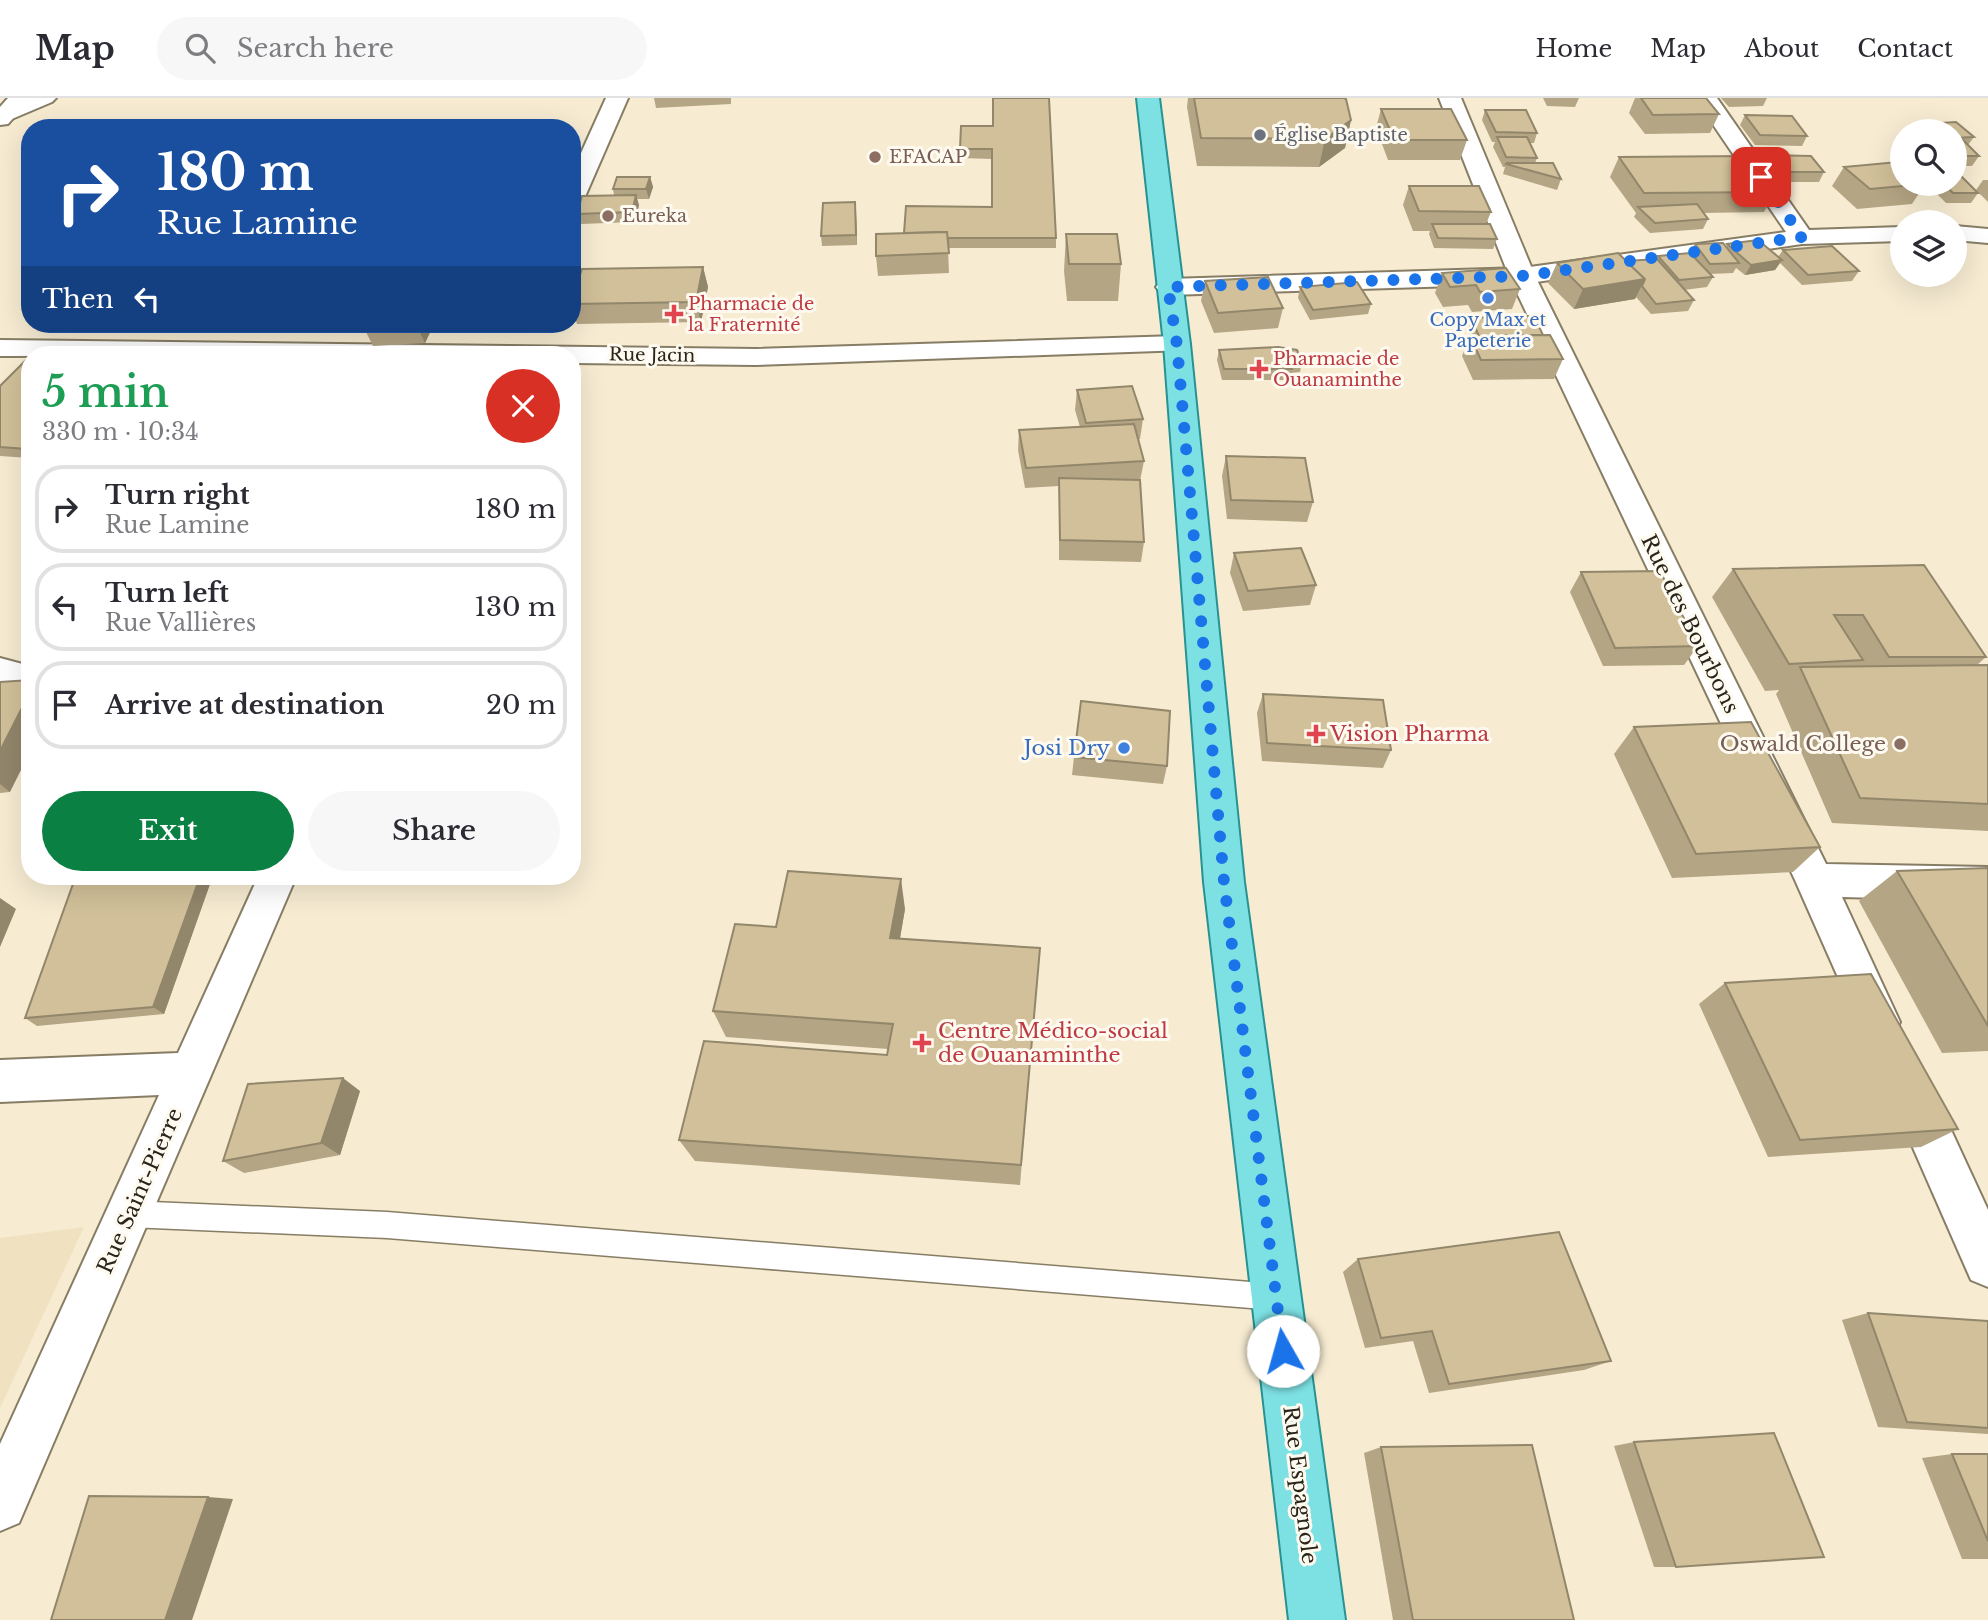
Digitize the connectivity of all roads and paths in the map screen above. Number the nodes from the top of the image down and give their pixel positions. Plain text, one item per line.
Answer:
1 (20, 98) edge
2 (45, 98) edge
3 (617, 98) edge
4 (1148, 98) edge
5 (1450, 98) edge
6 (1706, 98) edge
7 (1, 119) edge
8 (581, 179) edge
9 (1890, 234) edge
10 (1967, 234) edge
11 (1988, 236) edge
12 (1802, 237) junction
13 (1522, 276) junction
14 (1168, 287) junction
15 (1177, 345) junction
16 (0, 348) edge
17 (21, 348) edge
18 (581, 350) edge
19 (0, 671) edge
20 (21, 677) edge
21 (1814, 880) junction
22 (1988, 884) edge
23 (274, 885) edge
24 (193, 1073) junction
25 (0, 1081) edge
26 (130, 1214) junction
27 (1988, 1264) edge
28 (1276, 1297) junction
29 (0, 1504) edge
30 (1317, 1620) edge

1 - 7 street
2 - 7 street
3 - 8 street
4 - 14 main road, Rue Espagnole
5 - 13 street, Rue des Bourbons
6 - 12 street
9 - 12 street
10 - 11 street
12 - 13 street
13 - 14 street
13 - 21 street, Rue des Bourbons
14 - 15 main road, Rue Espagnole
15 - 18 street, Rue Jacin
15 - 28 main road, Rue Espagnole
16 - 17 street, Rue Jacin
19 - 20 street
21 - 22 street
21 - 27 street, Rue des Bourbons
23 - 24 street, Rue Saint-Pierre
24 - 25 street
24 - 26 street, Rue Saint-Pierre
26 - 28 lane
26 - 29 street, Rue Saint-Pierre
28 - 30 main road, Rue Espagnole

